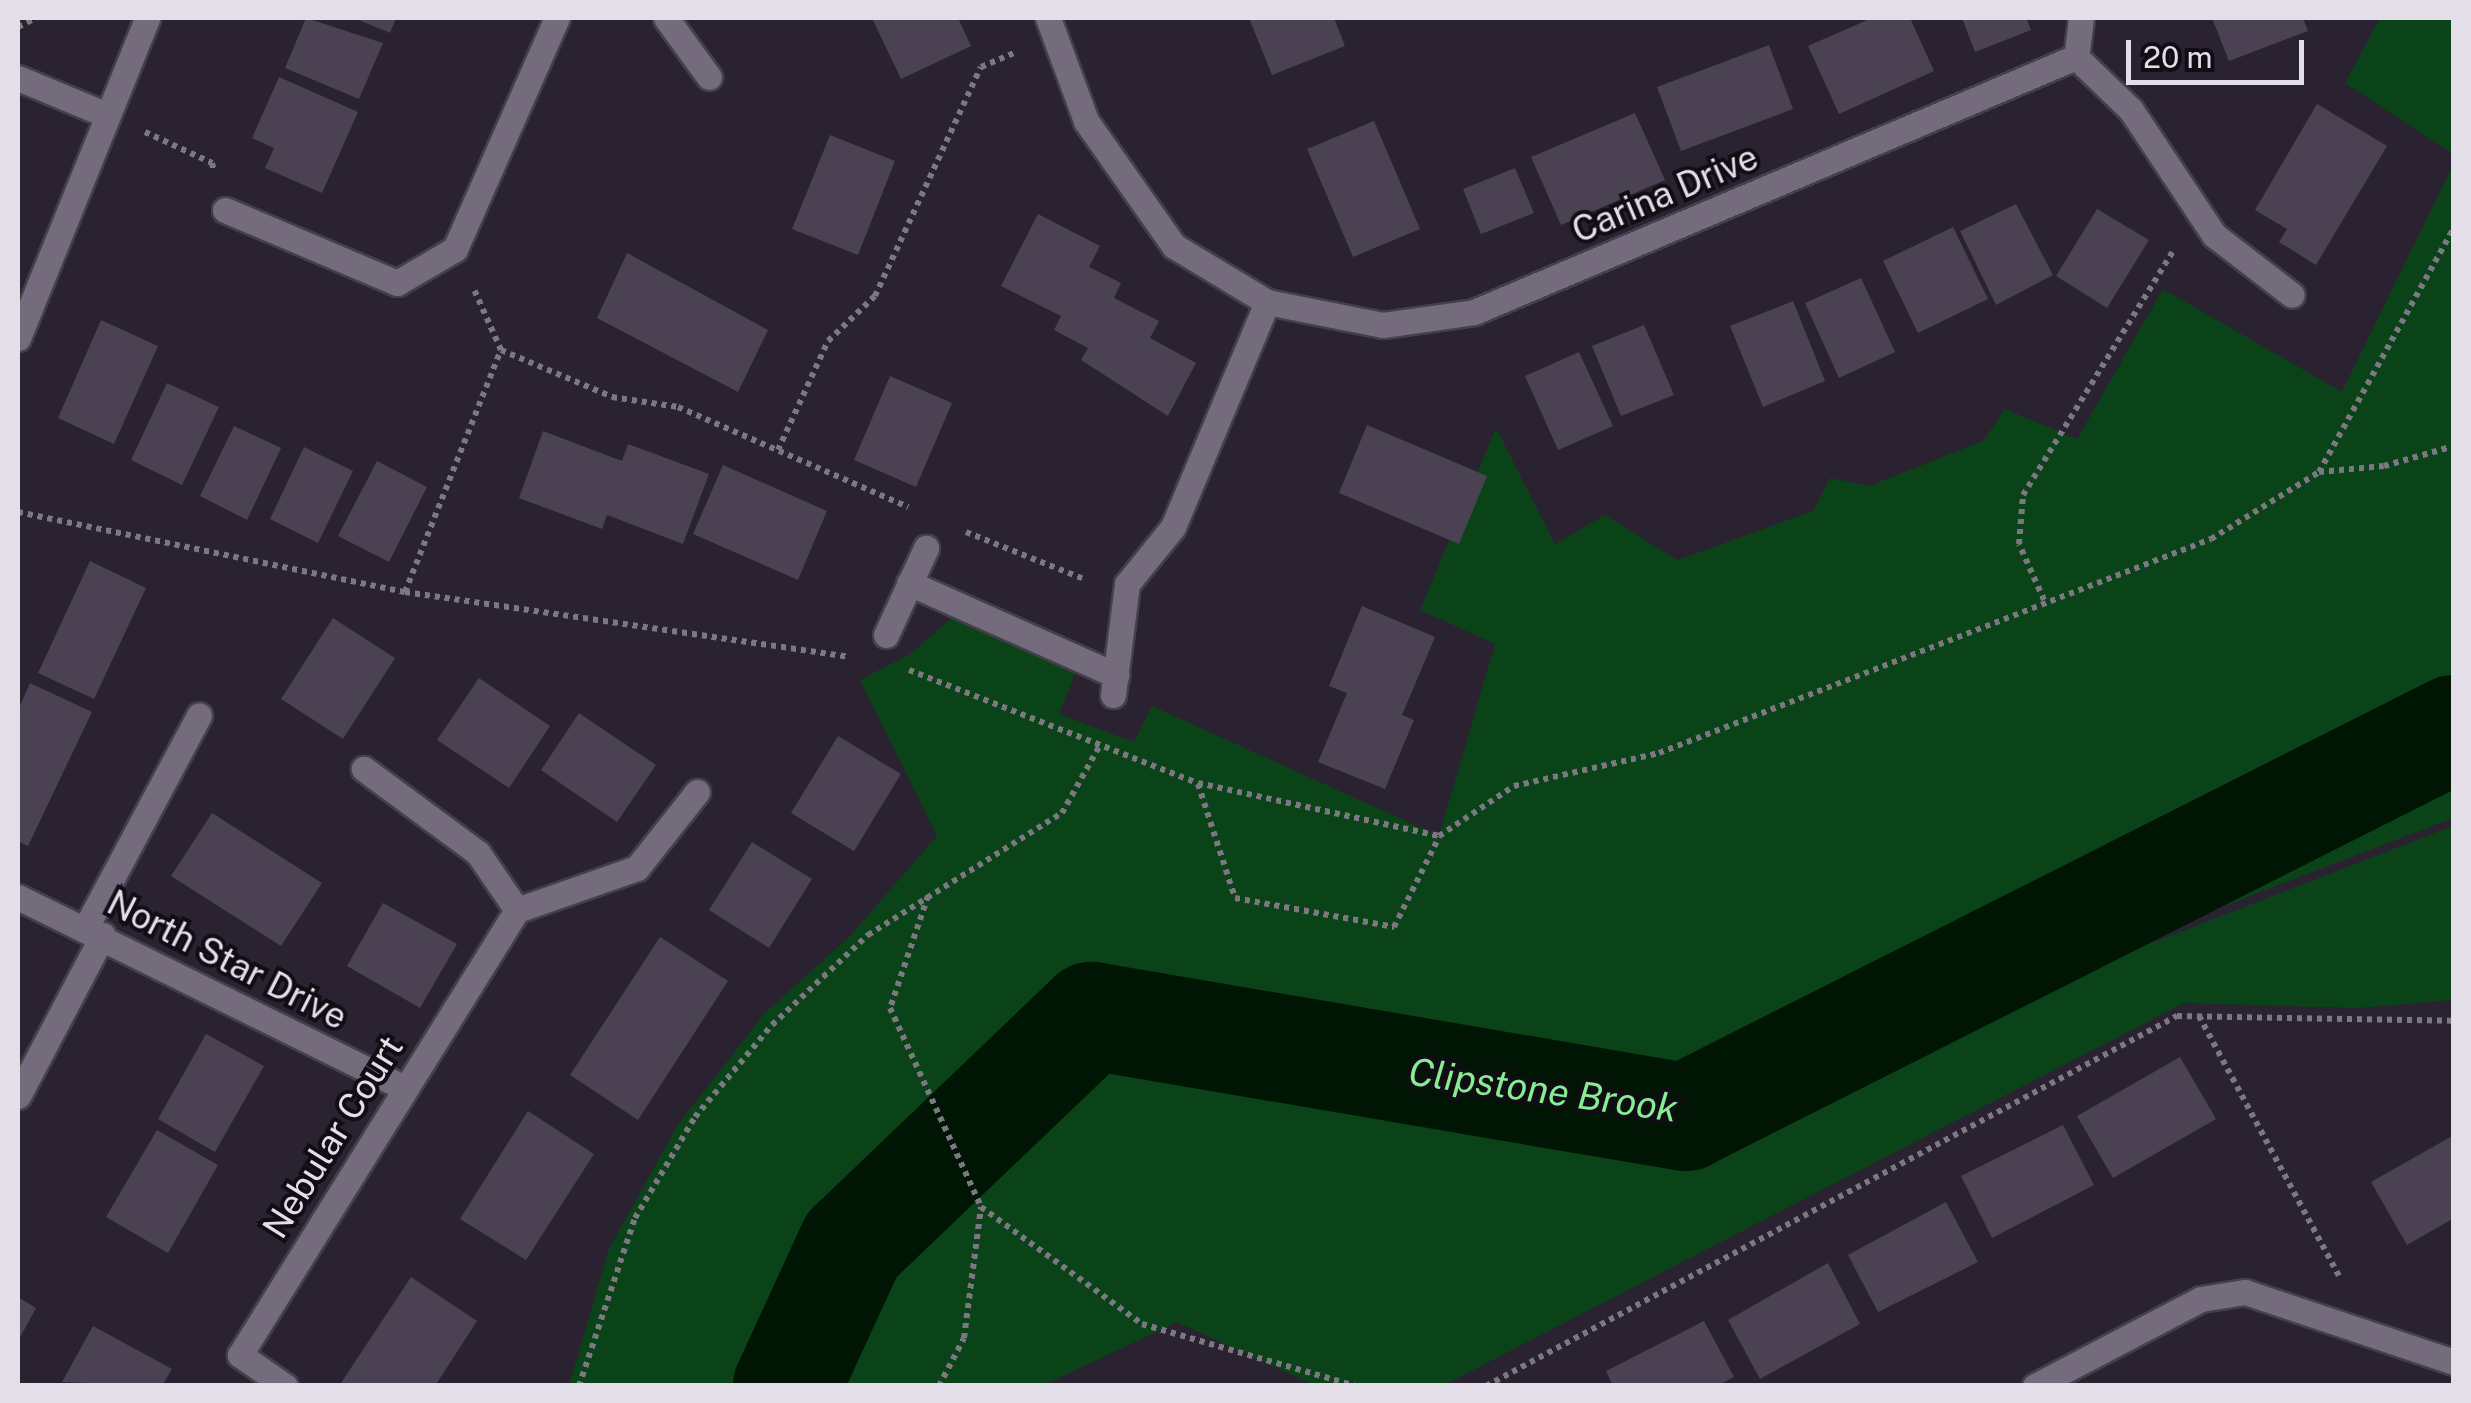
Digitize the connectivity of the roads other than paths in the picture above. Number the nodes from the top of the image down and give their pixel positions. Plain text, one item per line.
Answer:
1 (148, 18) edge
2 (556, 18) edge
3 (666, 18) edge
4 (2081, 18) edge
5 (1052, 27) edge
6 (2076, 58) junction
7 (709, 77) dead end
8 (18, 78) edge
9 (108, 115) junction
10 (226, 210) road end
11 (2292, 295) dead end
12 (1268, 302) junction
13 (18, 338) edge
14 (926, 548) dead end
15 (909, 583) junction
16 (886, 635) dead end
17 (199, 716) dead end
18 (364, 768) dead end
19 (697, 792) dead end
20 (18, 896) edge
21 (517, 910) junction
22 (94, 931) junction
23 (404, 1088) junction
24 (18, 1096) edge
25 (2454, 1362) edge
26 (284, 1386) edge
27 (2035, 1386) edge

1 - 9 street
2 - 10 street
3 - 7 street
4 - 6 street
5 - 12 street, Carina Drive
6 - 11 street
6 - 12 street, Carina Drive
8 - 9 street
9 - 13 street
12 - 15 street
14 - 15 street
15 - 16 street
17 - 22 street
18 - 21 street
19 - 21 street
20 - 22 street, North Star Drive
21 - 23 street, Nebular Court
22 - 23 street, North Star Drive
22 - 24 street
23 - 26 street, Nebular Court
25 - 27 street

